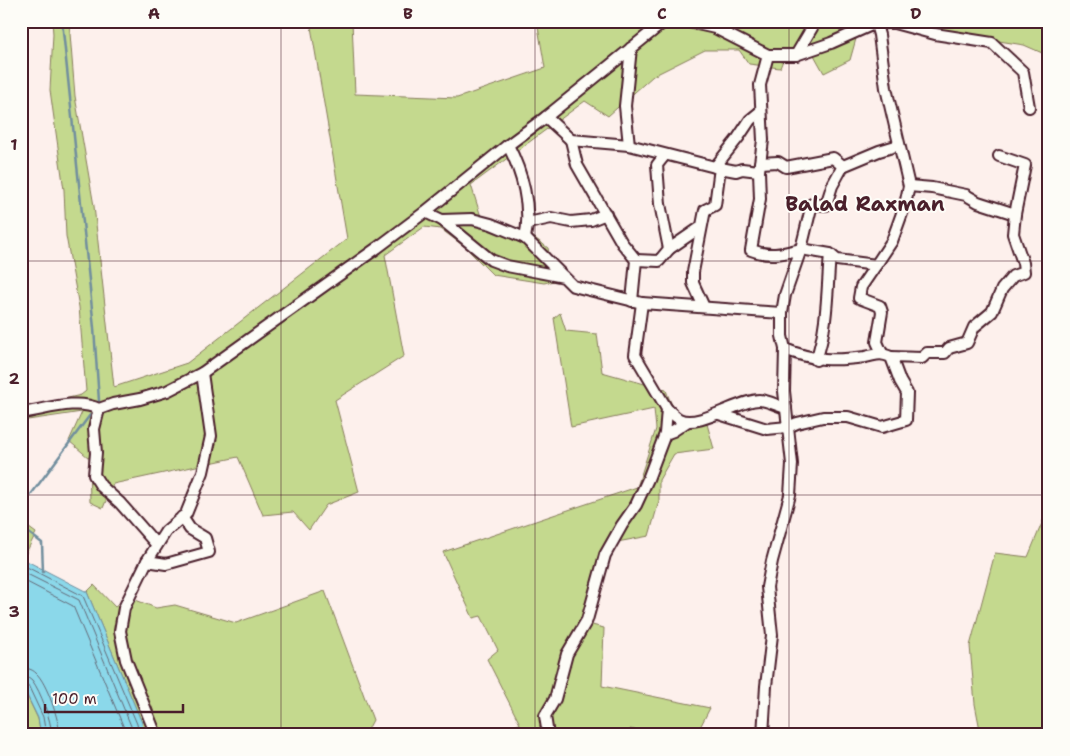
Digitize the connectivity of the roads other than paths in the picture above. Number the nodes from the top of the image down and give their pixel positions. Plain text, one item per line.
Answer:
1 (665, 21) edge
2 (684, 21) edge
3 (816, 21) edge
4 (875, 22) edge
5 (631, 48) junction
6 (768, 55) junction
7 (796, 55) junction
8 (1029, 107) dead end
9 (761, 111) junction
10 (546, 117) junction
11 (571, 140) junction
12 (508, 145) junction
13 (629, 145) junction
14 (899, 145) junction
15 (665, 155) junction
16 (999, 156) dead end
17 (843, 166) junction
18 (759, 167) junction
19 (717, 168) junction
20 (909, 186) junction
21 (425, 212) junction
22 (606, 214) junction
23 (1016, 214) junction
24 (442, 220) junction
25 (528, 223) junction
26 (701, 227) junction
27 (525, 238) junction
28 (801, 249) junction
29 (669, 250) junction
30 (830, 254) junction
31 (636, 260) junction
32 (876, 265) junction
33 (564, 277) junction
34 (637, 302) junction
35 (704, 307) junction
36 (782, 313) junction
37 (785, 349) junction
38 (887, 355) junction
39 (816, 360) junction
40 (202, 373) junction
41 (786, 408) junction
42 (99, 409) junction
43 (667, 409) junction
44 (21, 413) edge
45 (719, 414) junction
46 (688, 421) junction
47 (788, 427) junction
48 (665, 434) junction
49 (182, 517) junction
50 (156, 544) junction
51 (147, 561) junction
52 (156, 735) edge
53 (548, 735) edge
54 (763, 735) edge

1 - 5 street
2 - 6 street
3 - 7 street
4 - 7 street
4 - 8 street
4 - 14 street
5 - 10 street
5 - 13 street
6 - 7 street
6 - 9 street
9 - 18 street
9 - 19 street
10 - 11 street
10 - 12 street
11 - 13 street
11 - 22 street
12 - 21 street
12 - 25 street
13 - 15 street
14 - 17 street
14 - 20 street
15 - 19 street
15 - 29 street
16 - 23 street
17 - 18 street
17 - 28 street
18 - 19 street
18 - 28 street
19 - 26 street
20 - 23 street
20 - 32 street
21 - 24 street
21 - 40 street
22 - 25 street
22 - 31 street
23 - 38 street
24 - 27 street
24 - 33 street
25 - 27 street
26 - 29 street
26 - 35 street
27 - 33 street
28 - 30 street
28 - 36 street
29 - 31 street
30 - 32 street
30 - 39 street
31 - 34 street
32 - 38 street
33 - 34 street
34 - 35 street
34 - 43 street
35 - 36 street
36 - 37 street
37 - 39 street
37 - 41 street
38 - 39 street
38 - 47 street
40 - 42 street
40 - 49 street
41 - 45 street
41 - 47 street
42 - 44 street
42 - 50 street
43 - 46 street
43 - 48 street
45 - 46 street
45 - 47 street
46 - 48 street
47 - 54 street
48 - 53 street
49 - 50 street
49 - 51 street
50 - 51 street
51 - 52 street

